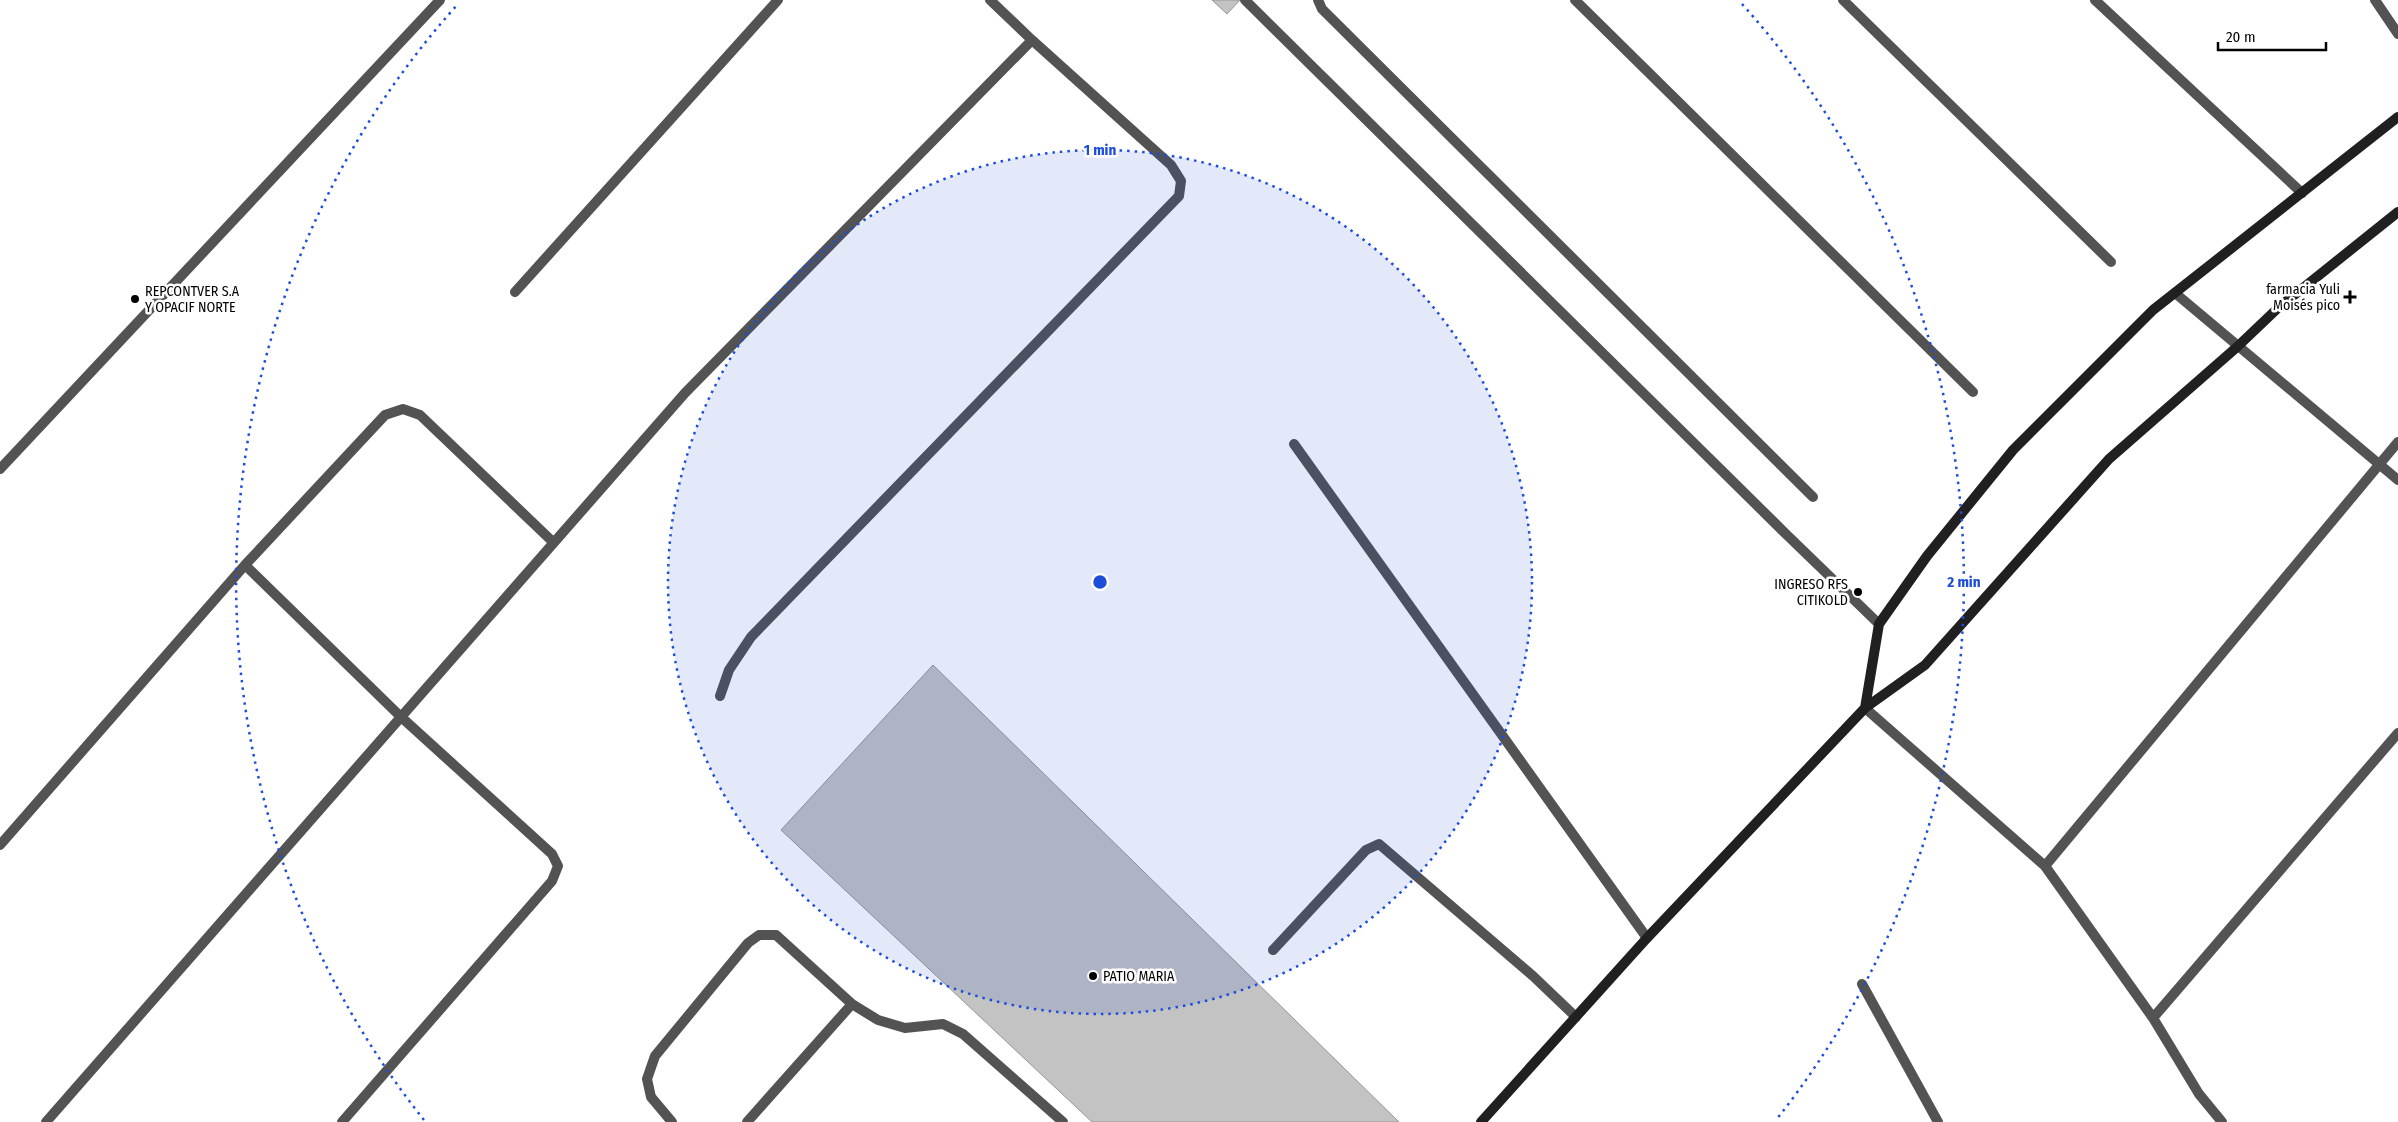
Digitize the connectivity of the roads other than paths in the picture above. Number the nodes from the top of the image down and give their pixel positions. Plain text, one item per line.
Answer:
1 (440, 0) edge
2 (778, 0) edge
3 (990, 0) edge
4 (1246, 0) edge
5 (1318, 0) edge
6 (1576, 0) edge
7 (1842, 0) edge
8 (2095, 0) edge
9 (2376, 0) edge
10 (2398, 34) edge
11 (1032, 40) junction
12 (2398, 117) edge
13 (2302, 193) junction
14 (2398, 212) edge
15 (2111, 262) dead end
16 (514, 292) dead end
17 (2174, 293) junction
18 (2237, 347) junction
19 (1972, 392) dead end
20 (2398, 442) edge
21 (1294, 444) dead end
22 (2379, 465) junction
23 (0, 469) edge
24 (2398, 480) edge
25 (1813, 496) dead end
26 (553, 542) junction
27 (245, 565) junction
28 (1879, 624) junction
29 (720, 696) dead end
30 (1865, 708) junction
31 (400, 716) junction
32 (2398, 733) edge
33 (0, 846) edge
34 (2046, 866) junction
35 (1647, 938) junction
36 (1273, 950) dead end
37 (1862, 984) dead end
38 (852, 1004) junction
39 (1576, 1017) junction
40 (2153, 1018) junction
41 (46, 1122) edge
42 (342, 1122) edge
43 (672, 1122) edge
44 (747, 1122) edge
45 (1063, 1122) edge
46 (1480, 1122) edge
47 (1938, 1122) edge
48 (2222, 1122) edge

1 - 23 street
2 - 16 street
3 - 11 street
4 - 28 street
5 - 25 street
6 - 19 street
7 - 15 street
8 - 13 street
9 - 10 street
11 - 26 street
11 - 29 street
12 - 13 street
13 - 17 street
14 - 18 street
17 - 18 street
17 - 28 street
18 - 22 street
18 - 30 street
20 - 22 street
21 - 35 street
22 - 24 street
22 - 34 street
26 - 27 street
26 - 31 street
27 - 31 street
27 - 33 street
28 - 30 street
30 - 34 street
30 - 35 street
31 - 41 street
31 - 42 street
32 - 40 street
34 - 40 street
35 - 39 street
36 - 39 street
37 - 47 street
38 - 43 street
38 - 44 street
38 - 45 street
39 - 46 street
40 - 48 street

